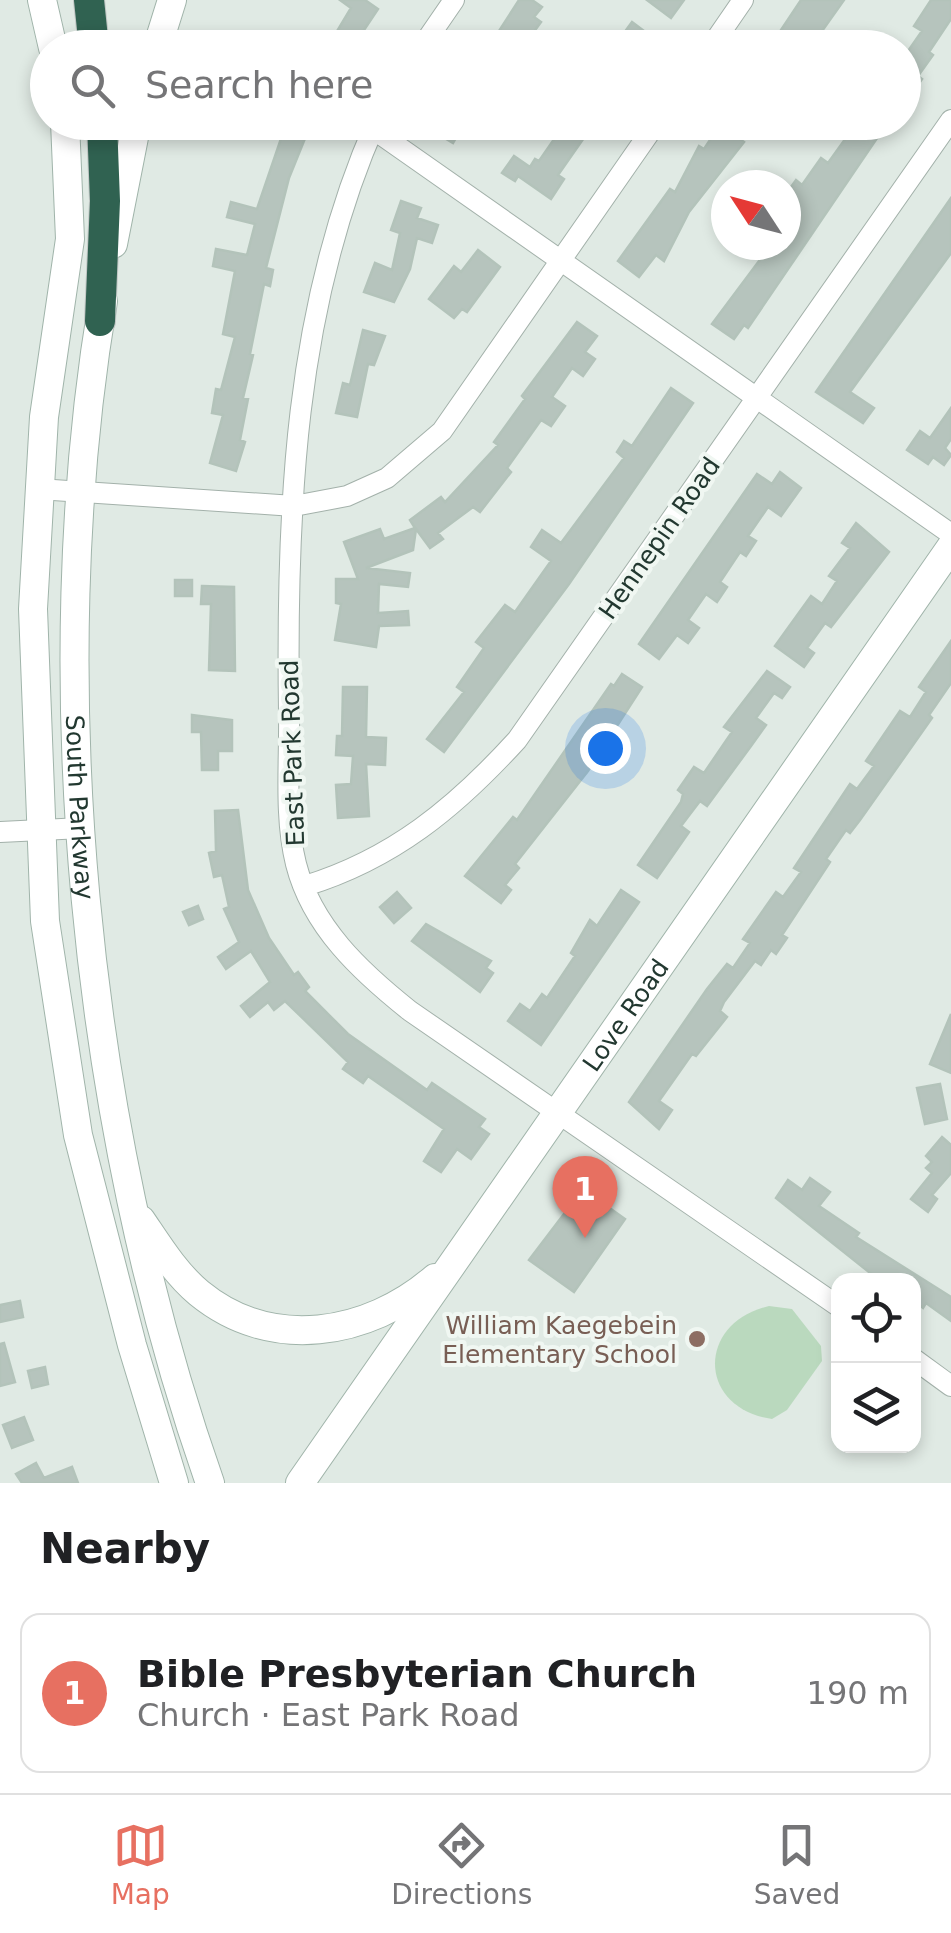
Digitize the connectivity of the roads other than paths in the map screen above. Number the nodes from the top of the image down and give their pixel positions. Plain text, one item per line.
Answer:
1 (42, 0) edge
2 (88, 0) edge
3 (172, 0) edge
4 (454, 0) edge
5 (743, 0) edge
6 (49, 30) edge
7 (92, 30) edge
8 (163, 30) edge
9 (433, 30) edge
10 (722, 30) edge
11 (951, 120) edge
12 (67, 140) edge
13 (103, 140) edge
14 (134, 140) edge
15 (368, 140) edge
16 (393, 140) edge
17 (645, 140) edge
18 (561, 261) junction
19 (100, 321) junction
20 (757, 397) junction
21 (38, 489) junction
22 (82, 492) junction
23 (294, 506) junction
24 (951, 534) edge
25 (951, 548) edge
26 (38, 828) junction
27 (82, 828) junction
28 (0, 832) edge
29 (304, 886) junction
30 (559, 1112) junction
31 (131, 1205) junction
32 (455, 1260) junction
33 (831, 1301) edge
34 (919, 1363) edge
35 (951, 1386) edge
36 (148, 1392) junction
37 (160, 1483) edge
38 (174, 1483) edge
39 (210, 1483) edge
40 (300, 1483) edge

1 - 6 main road
2 - 7 highway
3 - 8 main road
4 - 9 street
5 - 10 street
11 - 20 street, Hennepin Road
12 - 21 main road, South Parkway
13 - 19 highway
14 - 19 main road, South Parkway
15 - 23 street, East Park Road
16 - 18 street
17 - 18 street
18 - 20 street
18 - 23 street
19 - 22 main road, South Parkway
20 - 24 street
20 - 29 street, Hennepin Road
21 - 22 street
21 - 26 main road, South Parkway
22 - 23 street
22 - 27 main road, South Parkway
23 - 29 street, East Park Road
25 - 30 main road, Love Road
26 - 27 street
26 - 28 street
26 - 36 main road, South Parkway
27 - 31 main road, South Parkway
29 - 30 street, East Park Road
30 - 32 main road, Love Road
30 - 33 street, East Park Road
31 - 32 main road
31 - 39 main road, South Parkway
32 - 40 main road, Love Road
34 - 35 street
36 - 37 main road
36 - 38 main road, South Parkway

